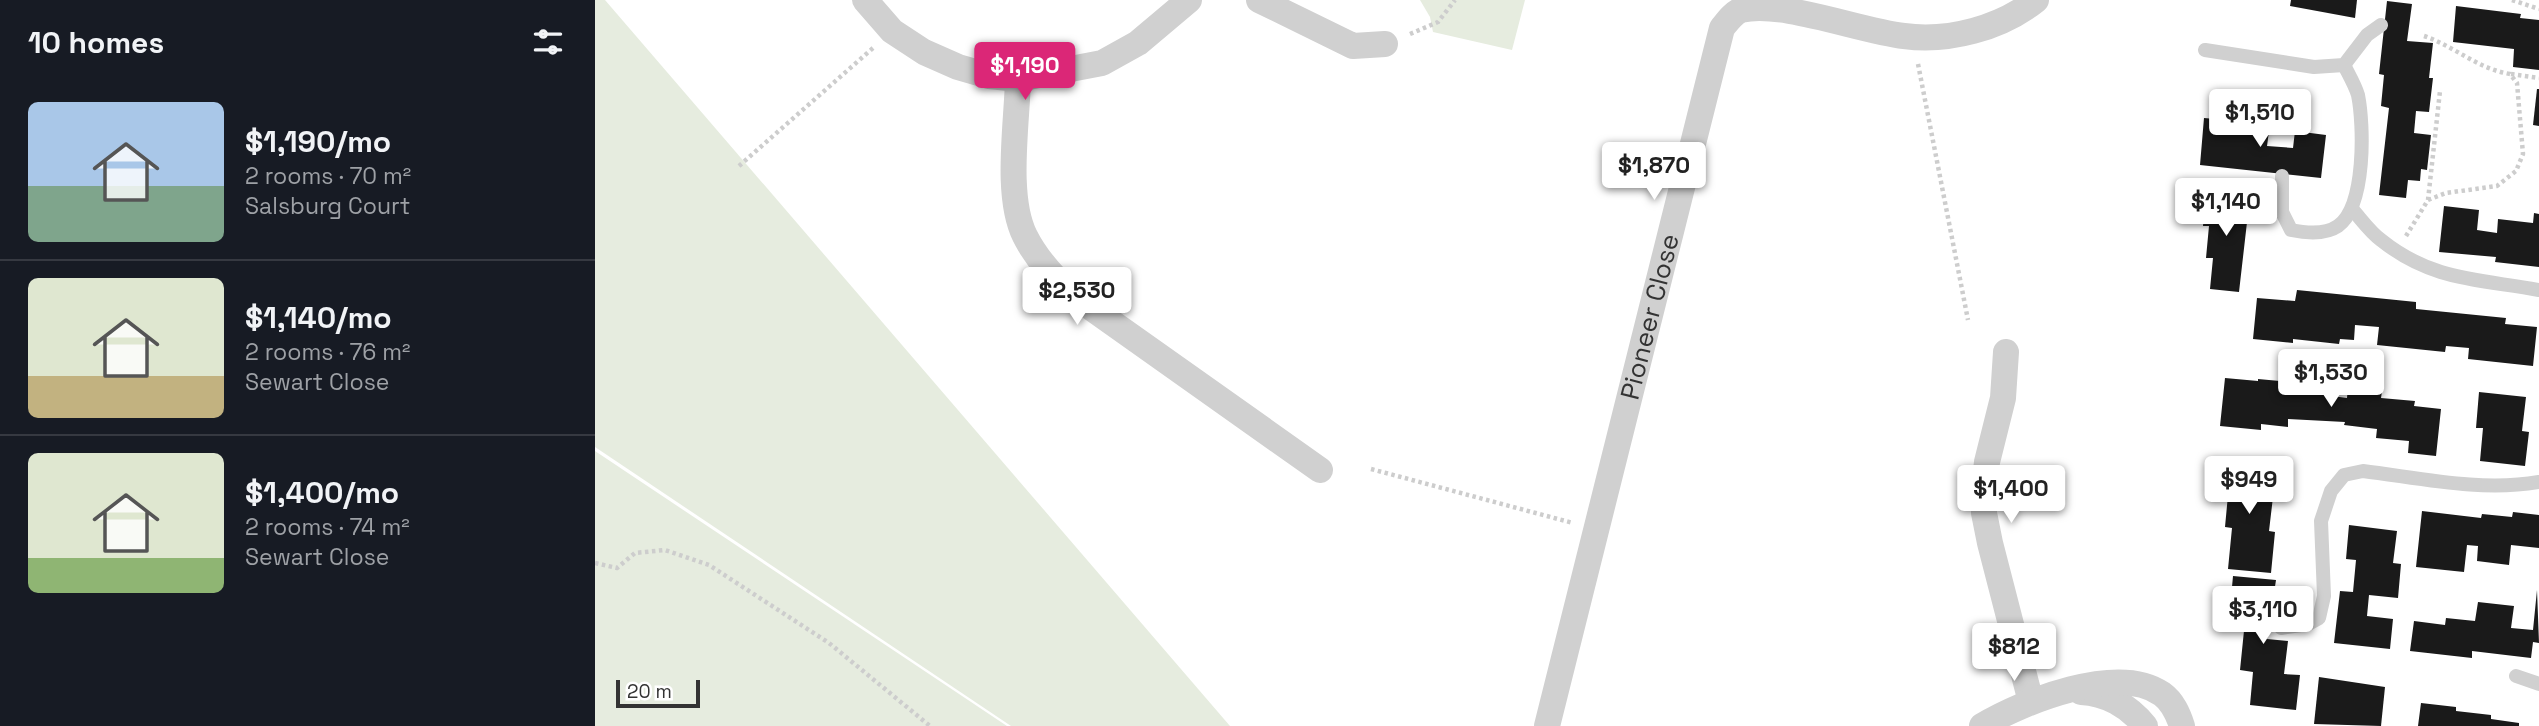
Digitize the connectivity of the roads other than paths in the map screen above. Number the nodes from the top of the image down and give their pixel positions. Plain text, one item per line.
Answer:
1 (865, 0) edge
2 (1189, 0) edge
3 (1259, 0) edge
4 (2036, 0) edge
5 (2381, 24) dead end
6 (1385, 44) road end
7 (2205, 50) dead end
8 (2344, 65) junction
9 (1018, 79) junction
10 (2282, 176) dead end
11 (2352, 209) junction
12 (2539, 290) edge
13 (2006, 352) dead end
14 (1320, 470) dead end
15 (2539, 482) edge
16 (2281, 628) dead end
17 (2516, 676) dead end
18 (2539, 684) edge
19 (2068, 691) junction
20 (2031, 702) junction
21 (1547, 726) edge
22 (1982, 726) edge
23 (2145, 726) edge
24 (2182, 726) edge

1 - 9 street
2 - 9 street
3 - 6 street
4 - 21 street, Pioneer Close
5 - 8 lane
7 - 8 lane
8 - 11 lane
9 - 14 street
10 - 11 lane
11 - 12 lane
13 - 20 street
15 - 16 lane
17 - 18 lane
19 - 20 street
19 - 23 street
19 - 24 street
20 - 22 street

